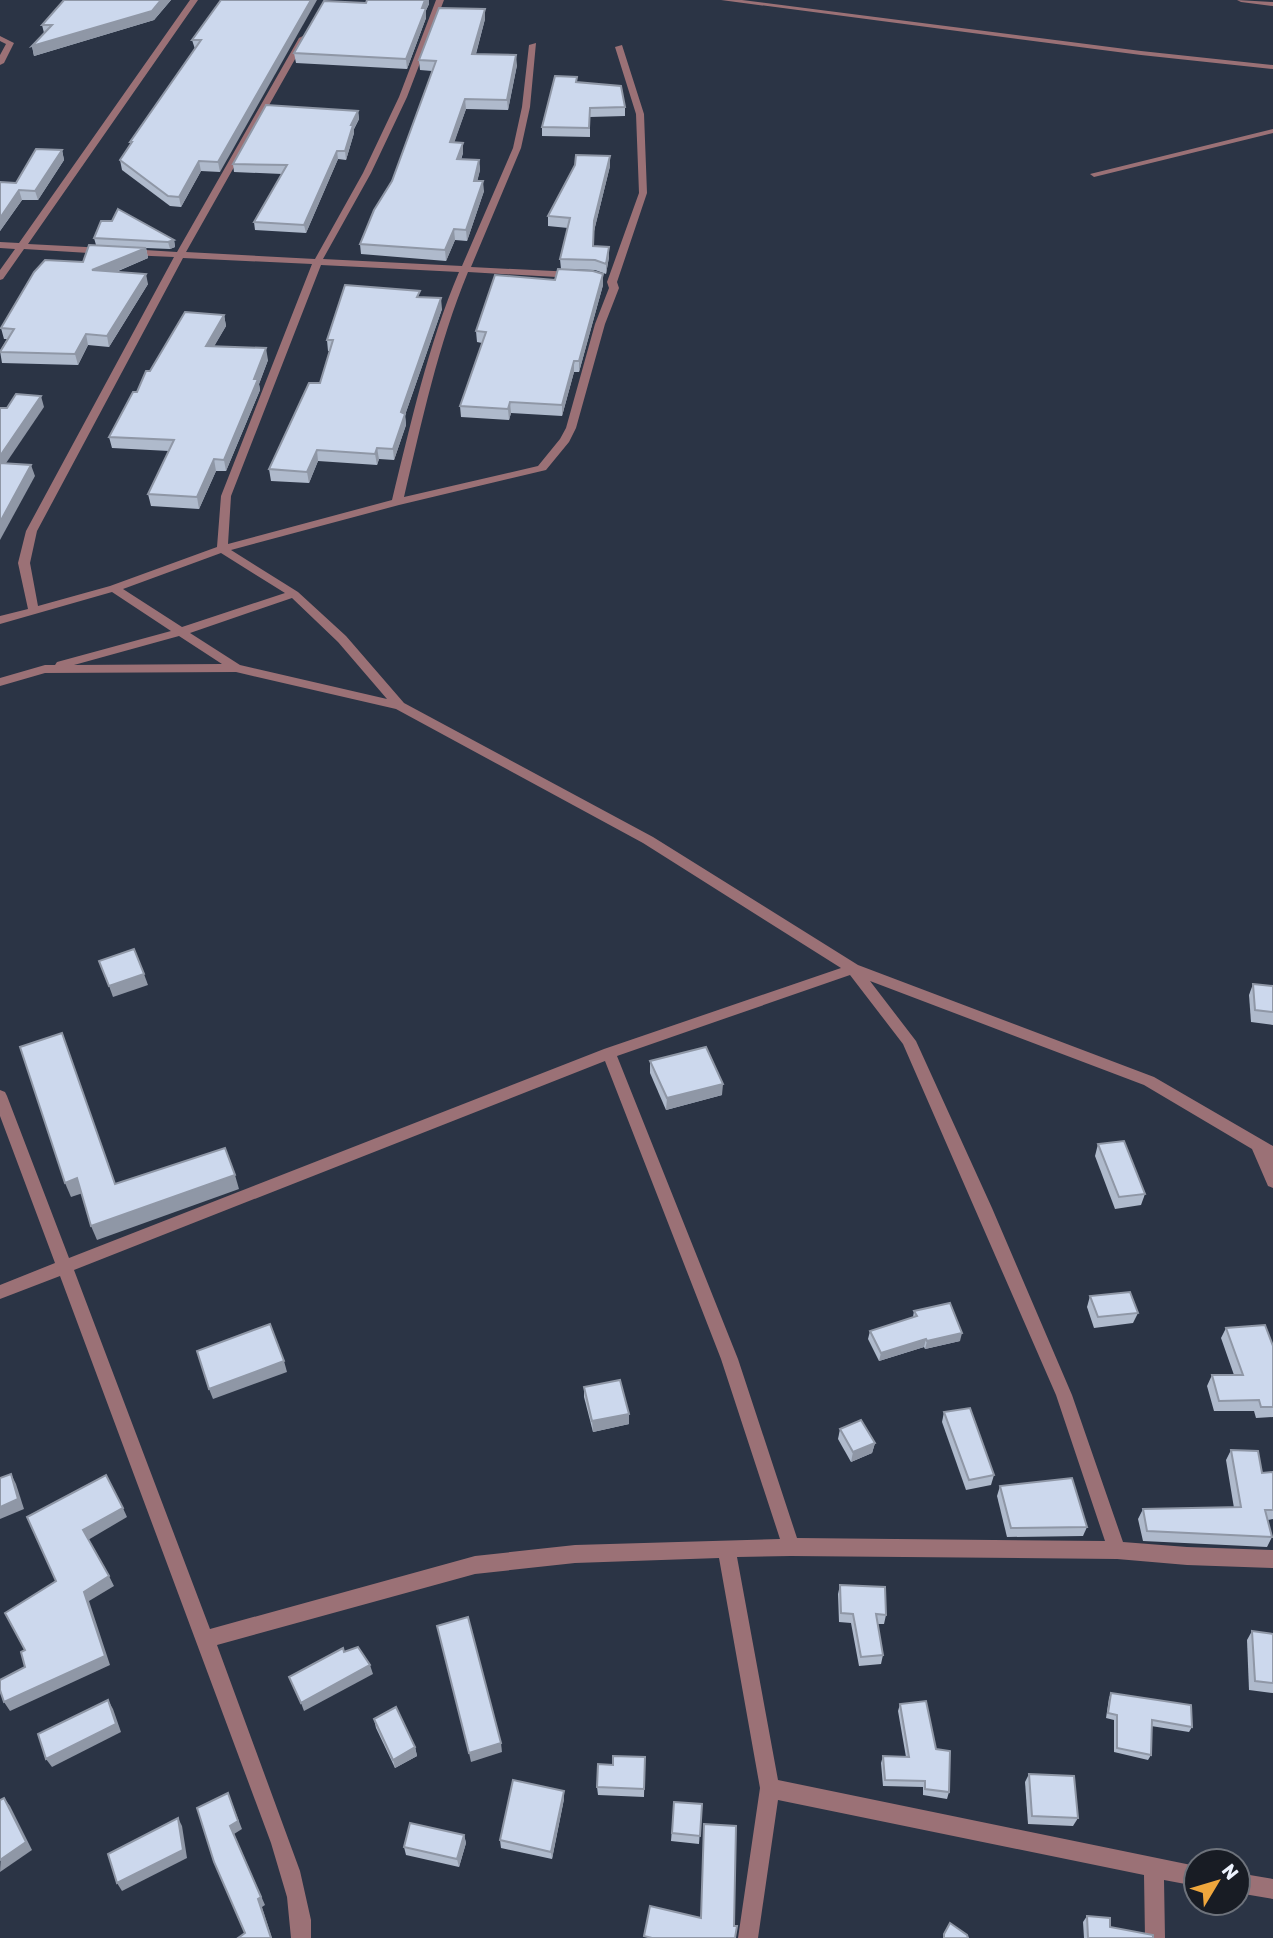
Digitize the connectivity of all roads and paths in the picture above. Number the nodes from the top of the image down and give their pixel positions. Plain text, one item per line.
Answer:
1 (194, 0) edge
2 (440, 0) edge
3 (725, 0) edge
4 (1241, 0) edge
5 (1273, 4) edge
6 (308, 29) edge
7 (0, 38) edge
8 (533, 45) dead end
9 (620, 47) dead end
10 (0, 63) edge
11 (1273, 67) edge
12 (1273, 131) edge
13 (1094, 173) dead end
14 (0, 245) edge
15 (22, 247) junction
16 (180, 255) junction
17 (318, 261) junction
18 (462, 271) junction
19 (581, 275) edge
20 (0, 277) edge
21 (397, 502) junction
22 (222, 549) junction
23 (114, 588) junction
24 (294, 594) junction
25 (34, 611) junction
26 (0, 620) edge
27 (183, 631) junction
28 (236, 668) junction
29 (45, 669) junction
30 (0, 682) edge
31 (400, 706) junction
32 (853, 969) junction
33 (609, 1053) junction
34 (0, 1096) edge
35 (1266, 1151) edge
36 (1273, 1182) edge
37 (63, 1266) junction
38 (0, 1292) edge
39 (791, 1547) junction
40 (726, 1549) junction
41 (1117, 1550) junction
42 (1273, 1559) edge
43 (206, 1639) junction
44 (770, 1788) junction
45 (1154, 1869) junction
46 (1182, 1874) edge
47 (1252, 1885) edge
48 (1273, 1889) edge
49 (301, 1938) edge
50 (748, 1938) edge
51 (1154, 1938) edge

1 - 15 street
2 - 17 street
3 - 11 street
4 - 5 street
6 - 16 street
7 - 10 street
8 - 18 street
9 - 21 street
12 - 13 street
14 - 15 street
15 - 16 street
15 - 20 street
16 - 17 street
16 - 25 street
17 - 18 street
17 - 22 street
18 - 19 street
18 - 21 street
21 - 22 street
22 - 23 street
22 - 24 street
23 - 25 street
23 - 27 street
24 - 27 street
24 - 31 street
25 - 26 street
27 - 28 street
27 - 29 street
28 - 29 street
28 - 31 street
29 - 30 street
31 - 32 street
32 - 33 street
32 - 35 street
32 - 41 street
33 - 37 street
33 - 39 street
34 - 37 street
35 - 36 street
37 - 38 street
37 - 43 street
39 - 40 street
39 - 41 street
40 - 43 street
40 - 44 street
41 - 42 street
43 - 49 street
44 - 45 street
44 - 50 street
45 - 46 street
45 - 51 street
47 - 48 street

